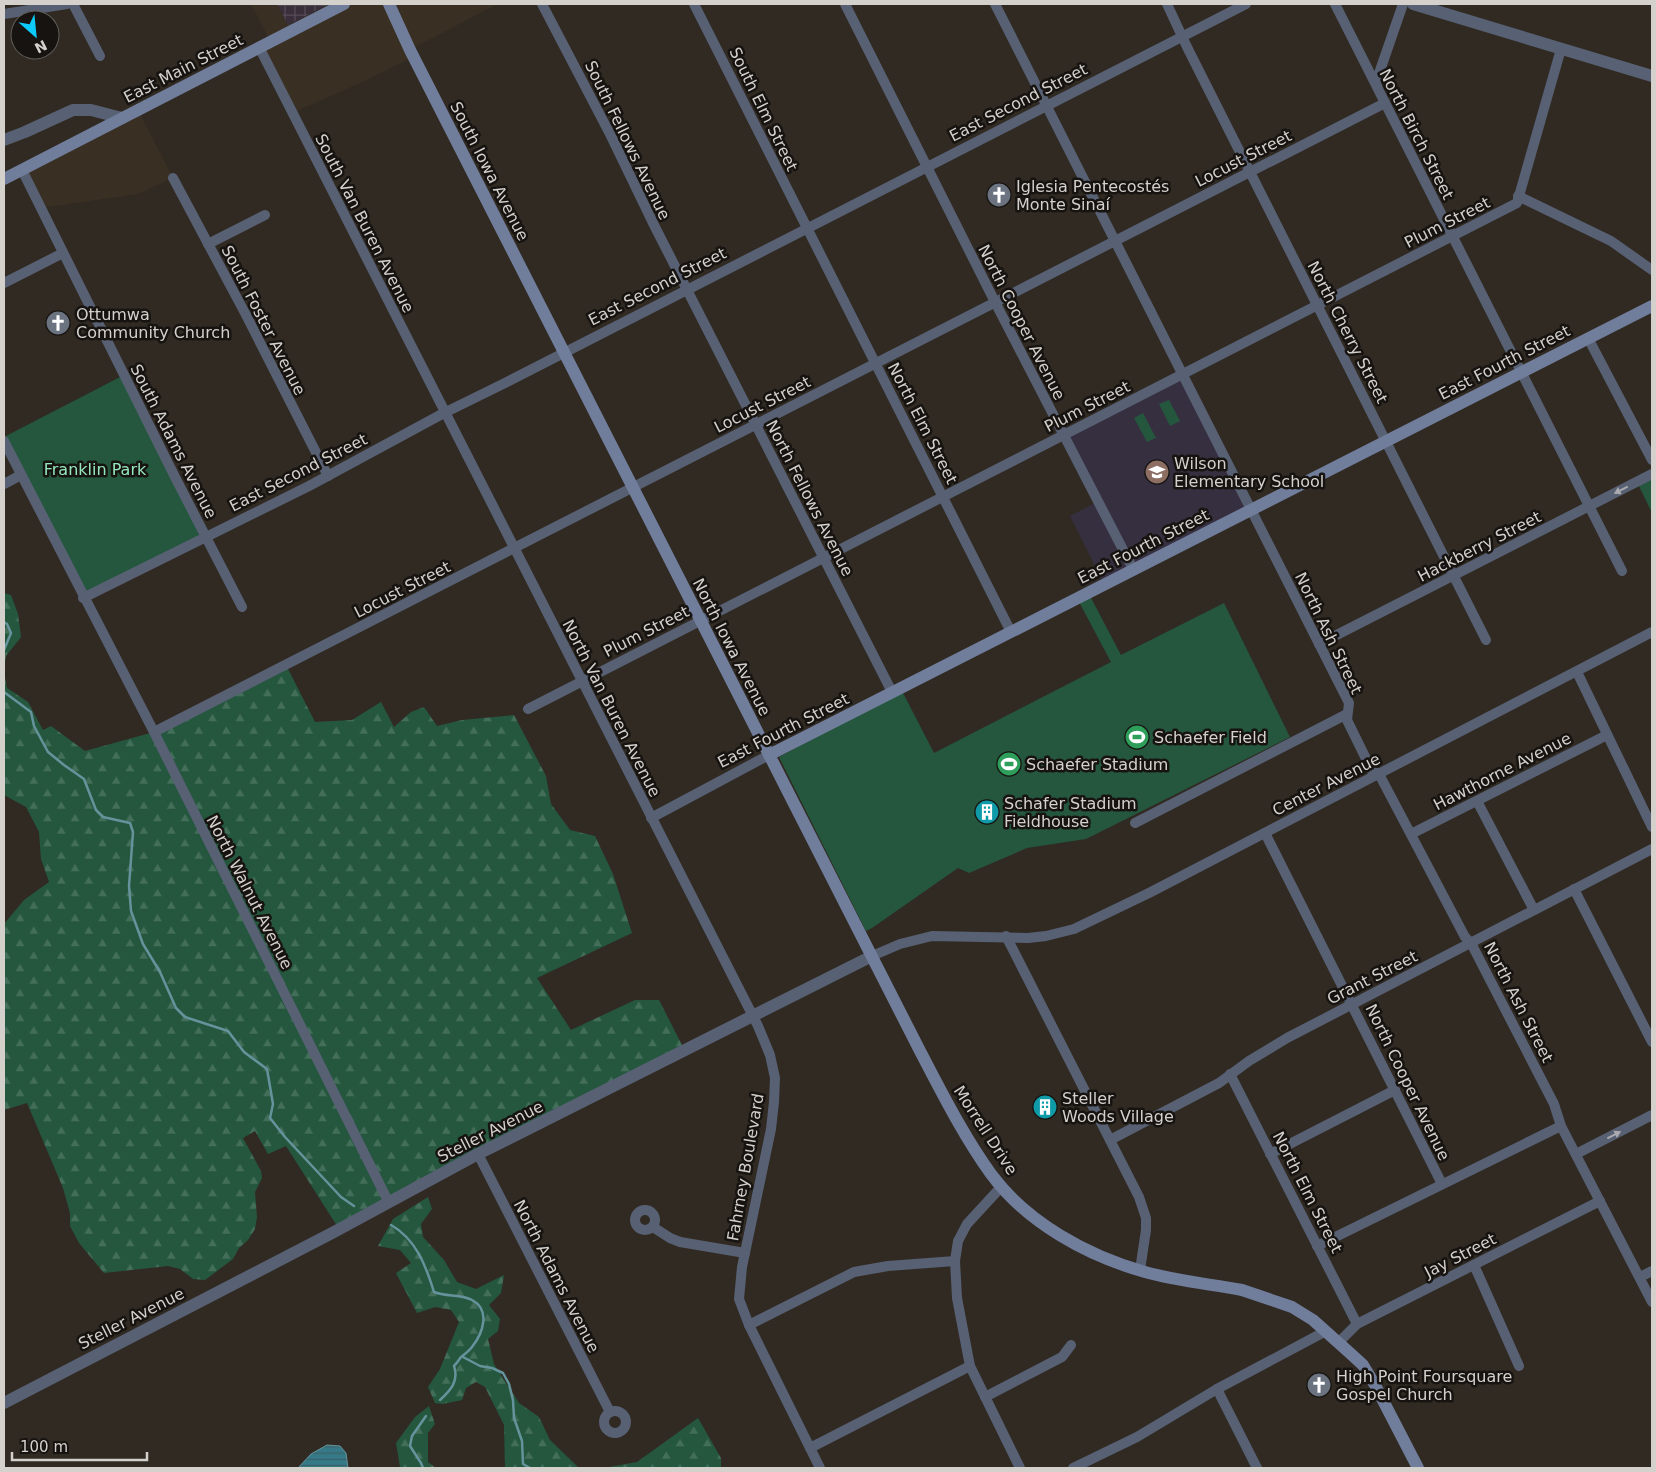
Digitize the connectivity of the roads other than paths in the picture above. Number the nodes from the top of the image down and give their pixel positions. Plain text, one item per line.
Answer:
1 (67, 4) edge
2 (72, 4) edge
3 (344, 4) edge
4 (389, 4) edge
5 (542, 4) edge
6 (694, 4) edge
7 (845, 4) edge
8 (995, 4) edge
9 (1167, 4) edge
10 (1246, 4) edge
11 (1335, 4) edge
12 (1403, 4) edge
13 (1413, 4) edge
14 (4, 14) edge
15 (1182, 37) junction
16 (259, 47) junction
17 (1561, 49) junction
18 (100, 56) dead end
19 (1652, 76) edge
20 (1377, 86) junction
21 (1385, 103) junction
22 (1047, 105) junction
23 (122, 118) junction
24 (4, 140) edge
25 (927, 167) junction
26 (22, 170) junction
27 (1250, 172) junction
28 (173, 178) dead end
29 (4, 180) edge
30 (1518, 196) junction
31 (265, 215) dead end
32 (806, 228) junction
33 (1452, 236) junction
34 (1115, 240) junction
35 (208, 244) junction
36 (63, 253) junction
37 (1652, 270) edge
38 (4, 283) edge
39 (687, 290) junction
40 (995, 302) junction
41 (1317, 305) junction
42 (1652, 306) edge
43 (1588, 338) junction
44 (564, 352) junction
45 (875, 364) junction
46 (1521, 372) junction
47 (1183, 374) junction
48 (444, 413) junction
49 (755, 425) junction
50 (1063, 435) junction
51 (1386, 440) junction
52 (4, 441) edge
53 (1652, 460) edge
54 (1652, 474) edge
55 (21, 475) junction
56 (328, 476) junction
57 (4, 484) edge
58 (633, 487) junction
59 (942, 497) junction
60 (1590, 506) junction
61 (1251, 509) junction
62 (206, 538) junction
63 (513, 548) junction
64 (823, 558) junction
65 (1133, 569) junction
66 (1622, 571) dead end
67 (1454, 575) junction
68 (83, 598) junction
69 (242, 607) dead end
70 (701, 620) junction
71 (1010, 632) junction
72 (1652, 632) edge
73 (1486, 640) dead end
74 (1319, 644) junction
75 (1577, 672) junction
76 (581, 681) junction
77 (892, 692) junction
78 (528, 709) dead end
79 (1347, 714) junction
80 (154, 732) junction
81 (1607, 735) junction
82 (769, 755) junction
83 (1379, 774) junction
84 (1477, 801) junction
85 (651, 818) junction
86 (1135, 823) dead end
87 (1652, 827) edge
88 (1265, 833) junction
89 (1411, 834) junction
90 (1652, 849) edge
91 (1574, 889) junction
92 (1534, 910) junction
93 (1006, 936) junction
94 (1472, 943) junction
95 (872, 956) junction
96 (1353, 1004) junction
97 (753, 1017) junction
98 (1652, 1042) edge
99 (1230, 1074) junction
100 (1394, 1090) junction
101 (1652, 1115) edge
102 (1562, 1126) junction
103 (1110, 1140) junction
104 (478, 1154) junction
105 (1270, 1154) junction
106 (1576, 1154) junction
107 (1442, 1184) junction
108 (1002, 1186) junction
109 (388, 1201) junction
110 (1600, 1201) junction
111 (652, 1227) dead end
112 (1318, 1246) junction
113 (745, 1253) junction
114 (955, 1261) junction
115 (1474, 1265) junction
116 (1140, 1270) junction
117 (1652, 1271) edge
118 (1640, 1277) junction
119 (1652, 1302) edge
120 (1357, 1324) junction
121 (749, 1325) junction
122 (1326, 1332) junction
123 (1339, 1342) junction
124 (1071, 1345) dead end
125 (970, 1366) junction
126 (1518, 1366) dead end
127 (1217, 1389) junction
128 (985, 1397) junction
129 (4, 1403) edge
130 (610, 1412) dead end
131 (810, 1448) junction
132 (820, 1468) edge
133 (1020, 1468) edge
134 (1073, 1468) edge
135 (1257, 1468) edge
136 (1418, 1468) edge

1 - 14 street
2 - 18 street
3 - 16 main road, East Main Street
4 - 44 main road, South Iowa Avenue
5 - 39 street, South Fellows Avenue
6 - 32 street, South Elm Street
7 - 25 street, North Cooper Avenue
8 - 22 street, North Ash Street
9 - 15 street, North Cherry Street
10 - 15 street, East Second Street
11 - 20 street, North Birch Street
12 - 20 street
13 - 17 street
15 - 22 street, East Second Street
15 - 27 street, North Cherry Street
16 - 23 main road, East Main Street
16 - 48 street, South Van Buren Avenue
17 - 19 street
17 - 30 street
20 - 21 street, North Birch Street
21 - 27 street, Locust Street
21 - 33 street, North Birch Street
22 - 25 street, East Second Street
22 - 34 street, North Ash Street
23 - 24 street, East Main Street
23 - 26 main road
25 - 32 street, East Second Street
25 - 40 street, North Cooper Avenue
26 - 29 main road
26 - 36 street, South Adams Avenue
27 - 34 street, Locust Street
27 - 41 street, North Cherry Street
28 - 35 street, South Foster Avenue
30 - 33 street, Plum Street
30 - 37 street
31 - 35 street
32 - 39 street, East Second Street
32 - 45 street, North Elm Street
33 - 41 street, Plum Street
33 - 46 street, North Birch Street
34 - 40 street, Locust Street
34 - 47 street, North Ash Street
35 - 56 street, South Foster Avenue
36 - 38 street
36 - 62 street, South Adams Avenue
39 - 44 street, East Second Street
39 - 49 street, North Fellows Avenue
40 - 45 street, Locust Street
40 - 50 street, North Cooper Avenue
41 - 47 street, Plum Street
41 - 51 street, North Cherry Street
42 - 43 main road, East Fourth Street
43 - 46 main road, East Fourth Street
43 - 53 street
44 - 48 street, East Second Street
44 - 58 main road, North Iowa Avenue
45 - 49 street, Locust Street
45 - 59 street, North Elm Street
46 - 51 main road, East Fourth Street
46 - 60 street, North Birch Street
47 - 50 street, Plum Street
47 - 61 street, North Ash Street
48 - 56 street, East Second Street
48 - 63 street, North Van Buren Avenue
49 - 58 street, Locust Street
49 - 64 street, North Fellows Avenue
50 - 59 street, Plum Street
50 - 65 street, North Cooper Avenue
51 - 61 main road, East Fourth Street
51 - 67 street, North Cherry Street
52 - 55 street, North Walnut Avenue
54 -> 60 street, Hackberry Street
55 - 57 street
55 - 68 street, North Walnut Avenue
56 - 62 street, East Second Street
58 - 63 street, Locust Street
58 - 70 main road, North Iowa Avenue
59 - 64 street, Plum Street
59 - 71 street, North Elm Street
60 - 66 street, North Birch Street
60 - 67 street, Hackberry Street
61 - 65 main road, East Fourth Street
61 - 74 street, North Ash Street
62 - 68 street, East Second Street
62 - 69 street
63 - 76 street, North Van Buren Avenue
63 - 80 street, Locust Street
64 - 70 street, Plum Street
64 - 77 street, North Fellows Avenue
65 - 71 main road, East Fourth Street
67 - 73 street, North Cherry Street
67 - 74 street, Hackberry Street
68 - 80 street, North Walnut Avenue
70 - 76 street, Plum Street
70 - 82 main road, North Iowa Avenue
71 - 77 main road, East Fourth Street
72 - 75 street, Center Avenue
74 - 79 street, North Ash Street
75 - 81 street
75 - 83 street, Center Avenue
76 - 78 street, Plum Street
76 - 85 street, North Van Buren Avenue
77 - 82 main road, East Fourth Street
79 - 83 street, North Ash Street
79 - 86 street
80 - 109 street, North Walnut Avenue
81 - 84 street, Hawthorne Avenue
81 - 87 street
82 - 85 street, East Fourth Street
82 - 95 main road, North Iowa Avenue
83 - 88 street, Center Avenue
83 - 89 street, North Ash Street
84 - 89 street, Hawthorne Avenue
84 - 92 street
85 - 97 street, North Van Buren Avenue
88 - 93 street, Center Avenue
88 - 96 street, North Cooper Avenue
89 - 94 street, North Ash Street
90 - 91 street, Grant Street
91 - 92 street, Grant Street
91 - 98 street
92 - 94 street, Grant Street
93 - 95 street, Steller Avenue
93 - 103 street
94 - 96 street, Grant Street
94 - 102 street, North Ash Street
95 - 97 street, Steller Avenue
95 - 108 main road, Morrell Drive
96 - 99 street, Grant Street
96 - 100 street, North Cooper Avenue
97 - 104 street, Steller Avenue
97 - 113 street, Fahrney Boulevard
99 - 103 street, Grant Street
99 - 105 street, North Elm Street
100 - 105 street
100 - 107 street, North Cooper Avenue
106 -> 101 street
102 - 106 street, North Ash Street
102 - 107 street
103 - 116 street
104 - 109 street, Steller Avenue
104 - 130 street, North Adams Avenue
105 - 112 street, North Elm Street
106 - 110 street, North Ash Street
107 - 112 street
108 - 114 street
108 - 116 main road, Morrell Drive
109 - 129 street, Steller Avenue
110 - 115 street, Jay Street
110 - 118 street, North Ash Street
111 - 113 street
112 - 120 street, North Elm Street
113 - 121 street, Fahrney Boulevard
114 - 121 street
114 - 125 street
115 - 120 street, Jay Street
115 - 126 street
116 - 122 main road, Morrell Drive
117 - 118 street
118 - 119 street, North Ash Street
120 - 123 street, Jay Street
121 - 131 street, Fahrney Boulevard
122 - 123 main road
122 - 127 street
123 - 136 main road
124 - 128 street
125 - 128 street
125 - 131 street
127 - 134 street
127 - 135 street
128 - 133 street
131 - 132 street, Fahrney Boulevard

